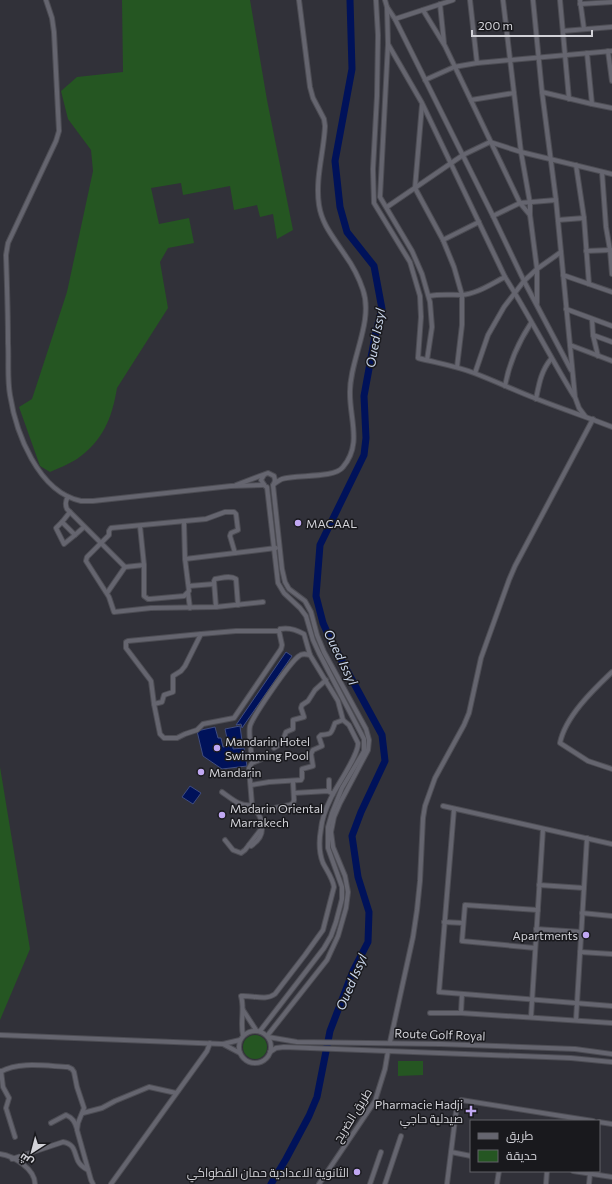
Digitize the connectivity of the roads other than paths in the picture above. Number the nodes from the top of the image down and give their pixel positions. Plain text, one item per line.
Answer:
1 (46, 0) edge
2 (299, 0) edge
3 (376, 0) edge
4 (385, 0) edge
5 (453, 0) edge
6 (470, 0) edge
7 (503, 0) edge
8 (533, 0) edge
9 (560, 0) edge
10 (606, 1) edge
11 (580, 2) edge
12 (612, 2) edge
13 (440, 4) junction
14 (387, 6) junction
15 (424, 10) junction
16 (395, 19) junction
17 (612, 27) edge
18 (584, 29) junction
19 (563, 31) junction
20 (388, 44) junction
21 (445, 46) junction
22 (610, 51) edge
23 (587, 53) junction
24 (565, 55) junction
25 (539, 57) junction
26 (511, 60) junction
27 (477, 63) junction
28 (454, 66) junction
29 (425, 80) junction
30 (612, 82) edge
31 (542, 92) junction
32 (514, 93) junction
33 (569, 99) junction
34 (471, 100) junction
35 (422, 103) junction
36 (592, 104) junction
37 (612, 108) edge
38 (490, 142) junction
39 (521, 152) junction
40 (463, 155) junction
41 (550, 158) junction
42 (451, 164) junction
43 (576, 164) junction
44 (602, 172) junction
45 (612, 174) edge
46 (415, 188) junction
47 (556, 200) junction
48 (530, 203) junction
49 (520, 204) junction
50 (387, 207) junction
51 (530, 215) junction
52 (493, 216) junction
53 (584, 218) junction
54 (558, 220) junction
55 (479, 222) junction
56 (606, 227) junction
57 (612, 227) edge
58 (443, 240) junction
59 (611, 250) edge
60 (586, 251) junction
61 (561, 252) junction
62 (537, 269) junction
63 (612, 274) edge
64 (563, 275) junction
65 (505, 277) junction
66 (524, 281) junction
67 (589, 284) junction
68 (612, 292) edge
69 (515, 293) junction
70 (462, 295) junction
71 (429, 296) junction
72 (536, 305) junction
73 (566, 310) junction
74 (592, 319) junction
75 (531, 323) junction
76 (612, 326) edge
77 (593, 335) junction
78 (612, 342) edge
79 (570, 345) junction
80 (598, 356) junction
81 (551, 359) junction
82 (427, 360) junction
83 (612, 361) edge
84 (457, 367) junction
85 (572, 372) junction
86 (475, 373) junction
87 (504, 386) junction
88 (575, 397) junction
89 (536, 399) junction
90 (585, 416) junction
91 (593, 420) junction
92 (612, 427) edge
93 (264, 475) junction
94 (274, 476) junction
95 (282, 479) junction
96 (274, 485) junction
97 (232, 486) junction
98 (265, 486) junction
99 (68, 497) junction
100 (70, 512) junction
101 (62, 522) junction
102 (184, 522) junction
103 (140, 526) junction
104 (84, 527) junction
105 (75, 535) junction
106 (101, 544) junction
107 (274, 548) junction
108 (280, 548) junction
109 (235, 553) junction
110 (185, 559) junction
111 (144, 565) junction
112 (125, 567) junction
113 (214, 584) junction
114 (189, 586) junction
115 (107, 593) junction
116 (188, 593) junction
117 (146, 598) junction
118 (263, 602) dead end
119 (238, 605) junction
120 (216, 607) junction
121 (190, 608) junction
122 (148, 609) junction
123 (279, 631) junction
124 (201, 634) junction
125 (310, 655) junction
126 (612, 672) edge
127 (326, 680) junction
128 (154, 704) junction
129 (343, 720) junction
130 (274, 748) dead end
131 (267, 758) dead end
132 (252, 763) junction
133 (612, 768) edge
134 (329, 780) dead end
135 (293, 782) junction
136 (251, 785) junction
137 (222, 792) dead end
138 (294, 793) junction
139 (331, 793) junction
140 (252, 805) junction
141 (443, 806) dead end
142 (454, 809) junction
143 (258, 813) junction
144 (543, 829) junction
145 (587, 838) junction
146 (225, 840) dead end
147 (612, 844) edge
148 (539, 885) junction
149 (584, 888) junction
150 (538, 910) junction
151 (582, 913) junction
152 (612, 916) edge
153 (444, 922) junction
154 (463, 923) junction
155 (536, 929) junction
156 (581, 932) junction
157 (535, 948) junction
158 (580, 952) junction
159 (612, 954) edge
160 (319, 955) junction
161 (327, 960) junction
162 (312, 964) junction
163 (320, 970) junction
164 (462, 994) junction
165 (531, 999) junction
166 (284, 1000) junction
167 (576, 1003) junction
168 (291, 1006) junction
169 (612, 1006) edge
170 (243, 1010) junction
171 (461, 1012) junction
172 (430, 1013) dead end
173 (531, 1017) junction
174 (576, 1020) junction
175 (612, 1023) edge
176 (258, 1031) junction
177 (0, 1035) edge
178 (243, 1035) junction
179 (268, 1037) junction
180 (240, 1040) junction
181 (390, 1042) junction
182 (210, 1043) junction
183 (223, 1044) junction
184 (388, 1051) junction
185 (270, 1052) junction
186 (240, 1053) junction
187 (612, 1054) edge
188 (612, 1062) edge
189 (0, 1072) edge
190 (176, 1094) junction
191 (83, 1113) junction
192 (544, 1114) junction
193 (543, 1120) edge
194 (585, 1120) edge
195 (600, 1122) edge
196 (51, 1123) dead end
197 (612, 1124) edge
198 (77, 1130) junction
199 (401, 1136) dead end
200 (15, 1137) dead end
201 (381, 1152) dead end
202 (451, 1152) junction
203 (0, 1154) edge
204 (470, 1156) edge
205 (12, 1158) junction
206 (88, 1170) junction
207 (500, 1172) edge
208 (547, 1172) edge
209 (579, 1172) edge
210 (590, 1174) junction
211 (612, 1177) edge
212 (35, 1184) edge
213 (93, 1184) edge
214 (111, 1184) edge
215 (319, 1184) edge
216 (370, 1184) edge
217 (385, 1184) edge
218 (447, 1184) edge
219 (497, 1184) edge
220 (546, 1184) edge
221 (589, 1184) edge

1 - 99 street
2 - 95 street
3 - 82 street
4 - 14 street
5 - 13 street
6 - 27 street
7 - 26 street
8 - 25 street
9 - 19 street
10 - 11 street
10 - 12 street
11 - 18 street
13 - 15 street
13 - 21 street
14 - 16 street
14 - 20 street
15 - 16 street
15 - 21 street
16 - 29 street
17 - 18 street
18 - 19 street
19 - 24 street
20 - 35 street
20 - 50 street
21 - 28 street
22 - 23 street
22 - 30 street
23 - 24 street
23 - 36 street
24 - 25 street
24 - 33 street
25 - 26 street
25 - 31 street
26 - 27 street
26 - 32 street
27 - 28 street
28 - 29 street
28 - 34 street
29 - 40 street
31 - 33 street
31 - 41 street
32 - 34 street
32 - 39 street
33 - 36 street
34 - 38 street
35 - 42 street
35 - 46 street
36 - 37 street
38 - 39 street
38 - 40 street
38 - 49 street
39 - 41 street
39 - 48 street
40 - 42 street
40 - 52 street
41 - 43 street
41 - 47 street
42 - 46 street
42 - 55 street
43 - 44 street
43 - 53 street
44 - 45 street
44 - 56 street
46 - 50 street
46 - 58 street
47 - 48 street
47 - 54 street
48 - 49 street
48 - 51 street
49 - 51 street
49 - 52 street
50 - 71 street
51 - 62 street
52 - 66 street
53 - 54 street
53 - 60 street
54 - 61 street
55 - 58 street
55 - 65 street
56 - 57 street
56 - 59 street
58 - 70 street
59 - 60 street
59 - 63 street
60 - 67 street
61 - 62 street
61 - 64 street
62 - 66 street
62 - 72 street
64 - 67 street
64 - 73 street
65 - 69 street
65 - 70 street
66 - 69 street
66 - 72 street
67 - 68 street
69 - 75 street
69 - 86 street
70 - 71 street
70 - 84 street
71 - 82 street
72 - 85 street
73 - 74 street
73 - 79 street
74 - 76 street
74 - 77 street
75 - 81 street
75 - 87 street
77 - 78 street
77 - 80 street
79 - 80 street
79 - 85 street
80 - 83 street
81 - 88 street
81 - 89 street
82 - 84 street
84 - 86 street
85 - 88 street
86 - 87 street
87 - 89 street
88 - 90 street
89 - 90 street
90 - 91 street
91 - 92 street
91 - 181 street
93 - 94 street
93 - 97 street
93 - 98 street
94 - 95 street
94 - 96 street
95 - 96 street
96 - 98 street
96 - 108 street
97 - 98 street
97 - 99 street
98 - 107 street
99 - 100 street
100 - 101 street
100 - 104 street
101 - 105 street
101 - 105 street
102 - 103 street
102 - 109 street
102 - 110 street
103 - 106 street
103 - 111 street
104 - 105 street
104 - 106 street
106 - 112 street
106 - 115 street
107 - 108 street
107 - 109 street
107 - 160 street
108 - 161 street
109 - 110 street
110 - 114 street
111 - 112 street
111 - 117 street
112 - 115 street
113 - 114 street
113 - 119 street
113 - 120 street
114 - 116 street
115 - 122 street
116 - 117 street
116 - 121 street
117 - 122 street
118 - 119 street
119 - 120 street
120 - 121 street
121 - 122 street
123 - 124 street
123 - 125 street
123 - 128 street
124 - 128 street
124 - 128 street
125 - 127 street
125 - 132 street
126 - 133 street
127 - 129 street
127 - 130 street
129 - 135 street
129 - 139 street
131 - 132 street
132 - 136 street
134 - 139 street
135 - 136 street
135 - 138 street
136 - 140 street
137 - 140 street
138 - 139 street
138 - 143 street
139 - 170 street
140 - 143 street
141 - 142 street
142 - 144 street
142 - 153 street
143 - 146 street
144 - 145 street
144 - 148 street
145 - 147 street
145 - 149 street
148 - 149 street
148 - 150 street
149 - 151 street
150 - 154 street
150 - 155 street
151 - 152 street
151 - 156 street
153 - 154 street
153 - 164 street
154 - 157 street
155 - 156 street
155 - 157 street
156 - 158 street
157 - 165 street
158 - 159 street
158 - 167 street
160 - 161 street
160 - 162 street
161 - 163 street
162 - 163 street
162 - 166 street
163 - 168 street
164 - 165 street
164 - 171 street
165 - 167 street
165 - 173 street
166 - 168 street
166 - 176 street
167 - 169 street
167 - 174 street
168 - 179 street
170 - 176 street
170 - 178 street
171 - 172 street
171 - 173 street
173 - 174 street
174 - 175 street
176 - 178 street
176 - 179 street
177 - 182 street
178 - 180 street
179 - 181 street, Route Golf Royal
179 - 185 street
180 - 183 street
180 - 186 street
181 - 187 street, Route Golf Royal
182 - 183 street
182 - 190 street
183 - 186 street
184 - 185 street, Route Golf Royal
184 - 188 street, Route Golf Royal
184 - 215 street, طريق الضريح
185 - 186 street
189 - 191 street
189 - 200 street
190 - 191 street
190 - 214 street
191 - 198 street
192 - 193 street
192 - 194 street
192 - 202 street
195 - 197 street
196 - 198 street
198 - 206 street
199 - 217 street
201 - 216 street
202 - 204 street
202 - 218 street
203 - 205 street
205 - 206 street
205 - 212 street
206 - 213 street
207 - 219 street
208 - 220 street
209 - 210 street
210 - 211 street
210 - 221 street

